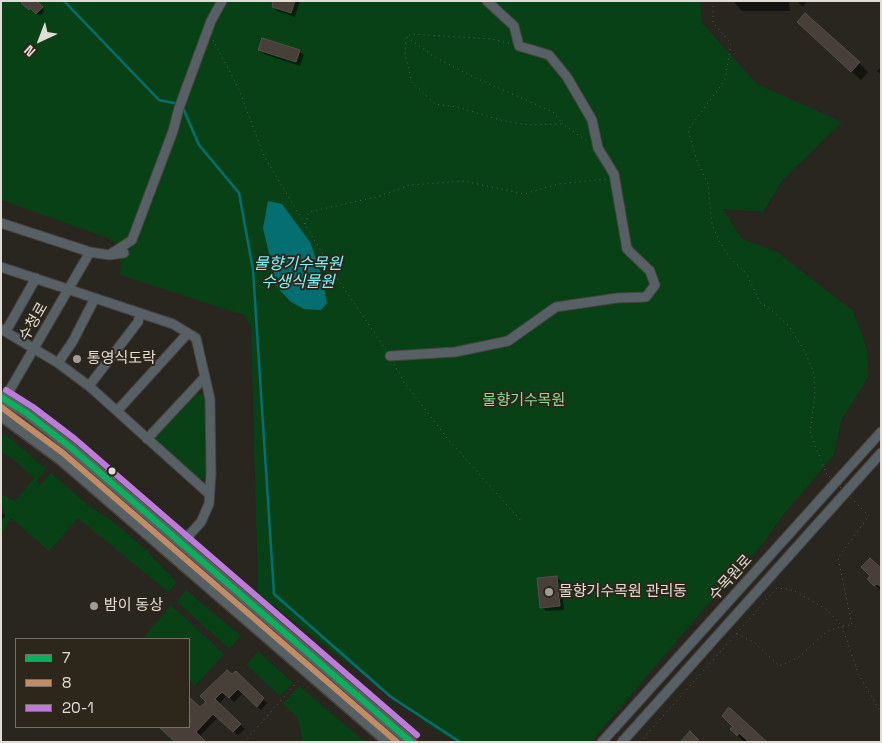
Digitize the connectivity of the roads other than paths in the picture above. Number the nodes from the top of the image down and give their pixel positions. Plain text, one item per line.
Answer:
1 (222, 1) edge
2 (487, 1) edge
3 (1, 222) edge
4 (90, 252) junction
5 (124, 254) dead end
6 (109, 255) junction
7 (1, 267) edge
8 (36, 278) junction
9 (69, 289) junction
10 (95, 298) junction
11 (140, 314) junction
12 (3, 330) edge
13 (188, 333) junction
14 (34, 349) junction
15 (390, 356) road end
16 (58, 363) junction
17 (204, 378) junction
18 (89, 386) junction
19 (2, 400) edge
20 (118, 410) junction
21 (1, 415) edge
22 (881, 432) edge
23 (147, 439) junction
24 (881, 453) edge
25 (209, 494) junction
26 (182, 543) junction
27 (389, 742) edge
28 (411, 742) edge
29 (602, 742) edge
30 (622, 742) edge

1 - 6 street
2 - 15 street
3 - 4 street
4 - 6 street
4 - 9 street, 수청로
5 - 6 street
7 - 8 street
8 - 9 street
8 - 12 street
9 - 10 street
9 - 14 street, 수청로
10 - 11 street
10 - 16 street
11 - 13 street
11 - 18 street
12 - 14 street
13 - 17 street
13 - 20 street
14 - 16 street
14 - 19 street, 수청로
16 - 18 street
17 - 23 street
17 - 25 street
18 - 20 street
19 - 26 main road
20 - 23 street
21 - 27 main road
22 - 29 street, 수목원로
23 - 25 street
24 - 30 street, 수목원로
25 - 26 street
26 - 28 main road

